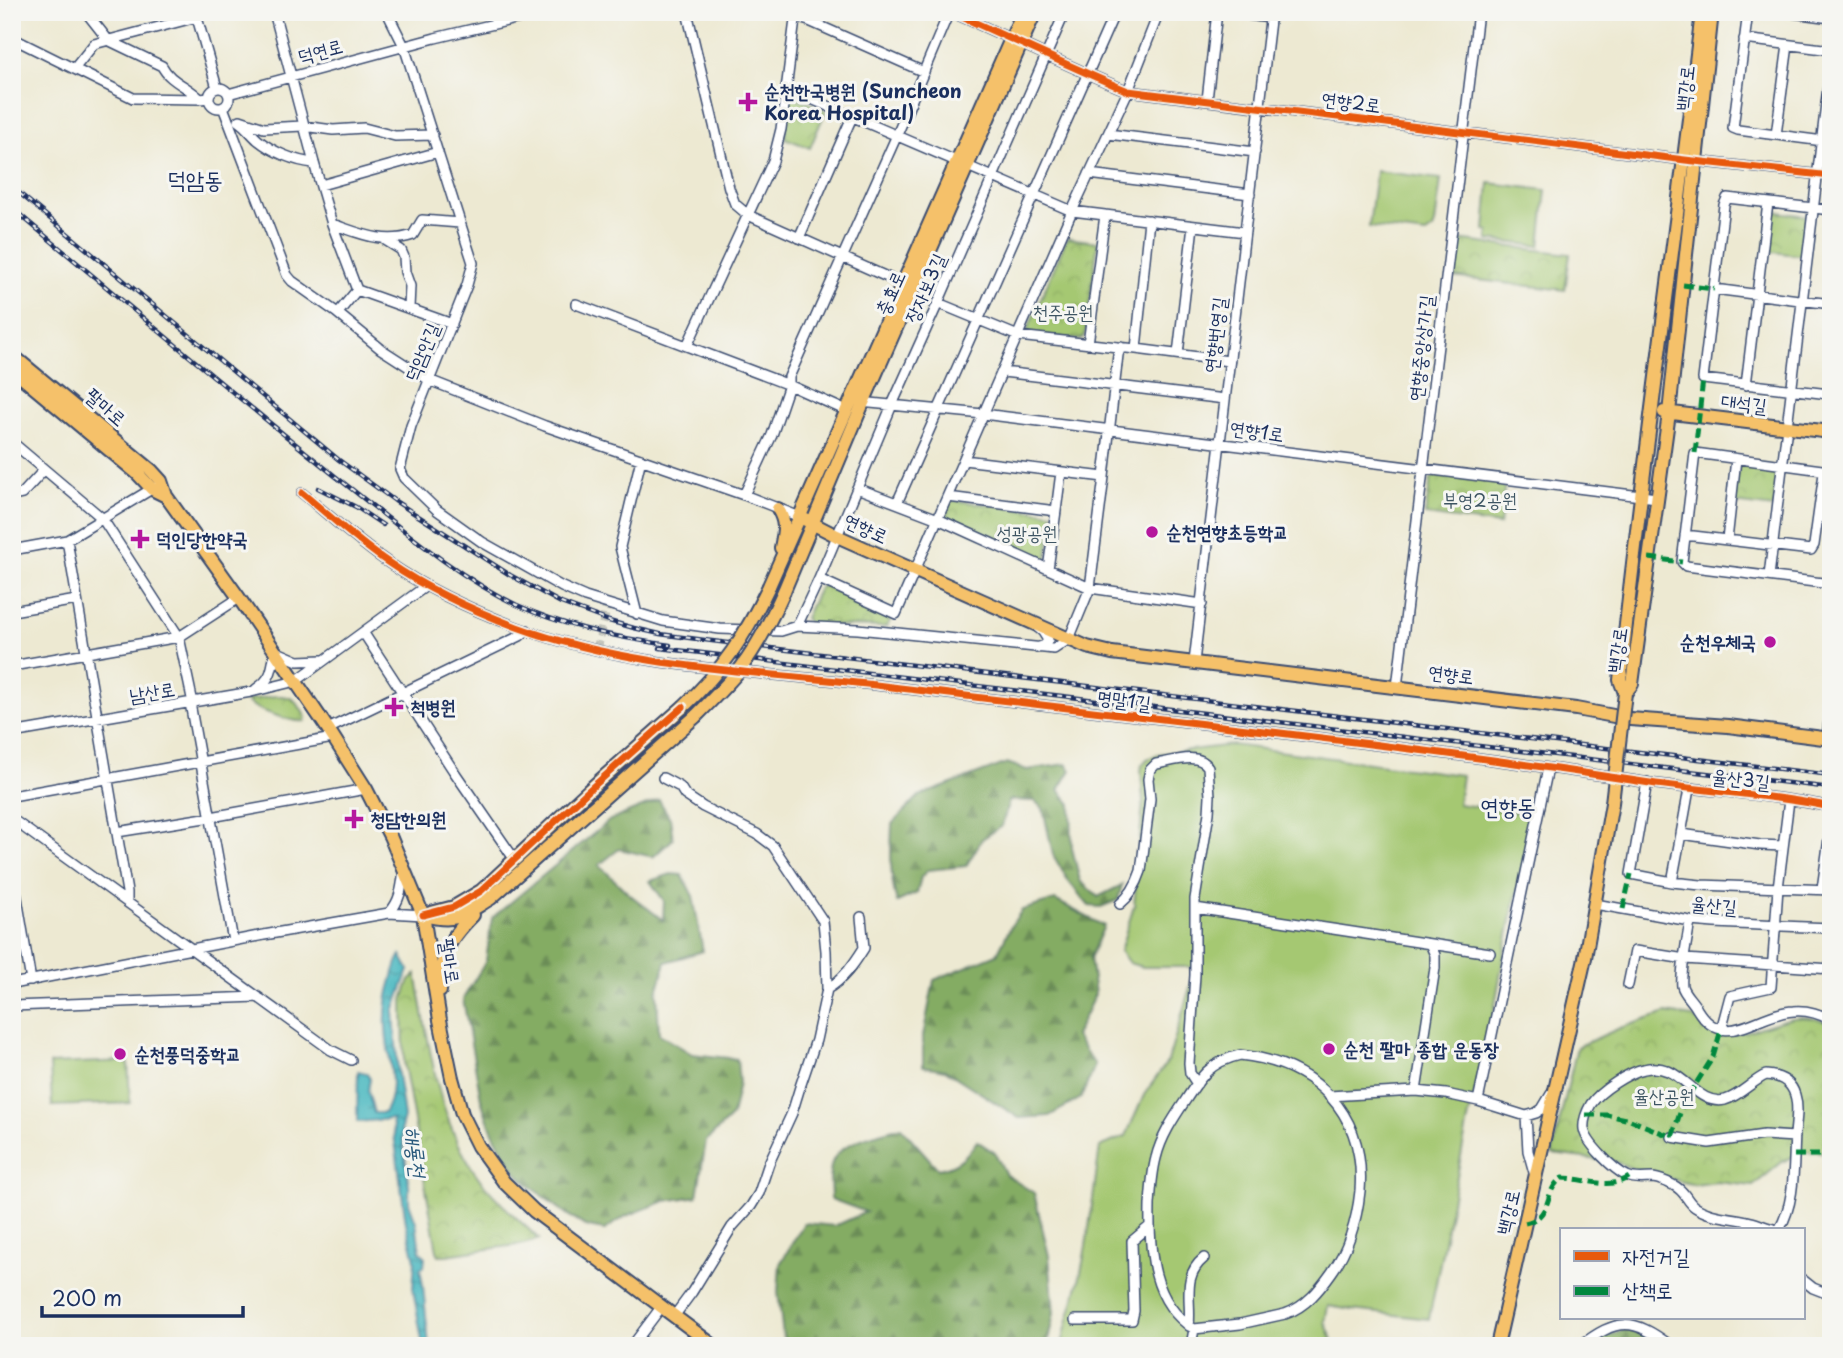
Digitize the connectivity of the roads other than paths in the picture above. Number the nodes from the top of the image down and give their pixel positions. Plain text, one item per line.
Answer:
1 (86, 12) edge
2 (274, 12) edge
3 (387, 12) edge
4 (545, 12) edge
5 (687, 12) edge
6 (950, 12) edge
7 (1023, 12) edge
8 (1035, 12) edge
9 (1065, 12) edge
10 (1115, 12) edge
11 (1159, 12) edge
12 (1217, 12) edge
13 (1226, 12) edge
14 (1478, 12) edge
15 (1702, 12) edge
16 (1712, 12) edge
17 (1748, 12) edge
18 (1785, 12) edge
19 (196, 15) edge
20 (796, 15) edge
21 (1270, 15) edge
22 (1831, 18) edge
23 (12, 38) edge
24 (1744, 39) junction
25 (108, 40) junction
26 (1016, 41) junction
27 (1788, 45) junction
28 (404, 46) junction
29 (1831, 50) edge
30 (1045, 56) junction
31 (1831, 62) edge
32 (74, 69) junction
33 (924, 72) junction
34 (1088, 75) junction
35 (290, 77) junction
36 (217, 88) junction
37 (786, 88) junction
38 (1128, 91) junction
39 (228, 94) junction
40 (204, 99) junction
41 (1207, 100) junction
42 (223, 107) junction
43 (1261, 107) junction
44 (852, 117) junction
45 (228, 121) junction
46 (240, 121) junction
47 (303, 127) junction
48 (1464, 133) junction
49 (1108, 134) junction
50 (433, 135) junction
51 (897, 135) junction
52 (1776, 135) junction
53 (1826, 141) edge
54 (438, 152) junction
55 (1255, 152) junction
56 (1691, 160) junction
57 (314, 163) junction
58 (962, 163) junction
59 (1090, 174) junction
60 (1817, 174) junction
61 (993, 176) junction
62 (1831, 176) edge
63 (321, 185) junction
64 (1034, 194) junction
65 (1250, 194) junction
66 (1768, 203) junction
67 (1813, 208) junction
68 (1831, 210) edge
69 (1072, 211) junction
70 (747, 215) junction
71 (1105, 215) junction
72 (1149, 220) junction
73 (332, 223) junction
74 (460, 223) junction
75 (1193, 226) junction
76 (1245, 233) junction
77 (799, 237) junction
78 (384, 239) junction
79 (841, 257) junction
80 (908, 286) junction
81 (1714, 289) junction
82 (356, 290) junction
83 (1756, 294) junction
84 (1802, 300) junction
85 (938, 303) junction
86 (576, 304) dead end
87 (1831, 304) edge
88 (409, 308) junction
89 (338, 313) junction
90 (978, 320) junction
91 (452, 324) junction
92 (1018, 336) junction
93 (1088, 344) junction
94 (687, 346) junction
95 (1121, 347) junction
96 (1136, 349) junction
97 (1178, 354) junction
98 (12, 355) edge
99 (1229, 361) junction
100 (12, 369) edge
101 (1003, 372) junction
102 (429, 380) junction
103 (1831, 382) edge
104 (789, 385) junction
105 (1114, 385) junction
106 (1746, 385) junction
107 (1792, 390) junction
108 (1829, 394) edge
109 (1225, 399) junction
110 (854, 405) junction
111 (892, 405) junction
112 (938, 410) junction
113 (1653, 411) junction
114 (1669, 413) junction
115 (983, 414) junction
116 (1788, 427) junction
117 (1110, 431) junction
118 (1831, 432) edge
119 (12, 442) edge
120 (1219, 443) junction
121 (641, 459) junction
122 (1736, 459) junction
123 (964, 460) junction
124 (1783, 465) junction
125 (44, 470) junction
126 (1424, 470) junction
127 (1061, 472) junction
128 (1104, 477) junction
129 (157, 485) junction
130 (857, 488) junction
131 (302, 493) dead end
132 (744, 495) junction
133 (12, 496) edge
134 (1642, 496) junction
135 (948, 497) junction
136 (1657, 498) junction
137 (897, 503) junction
138 (778, 509) junction
139 (1056, 511) junction
140 (102, 518) junction
141 (938, 519) junction
142 (806, 521) junction
143 (1685, 535) junction
144 (838, 536) junction
145 (67, 540) junction
146 (1727, 540) junction
147 (1772, 545) junction
148 (12, 550) edge
149 (780, 563) junction
150 (1048, 569) junction
151 (915, 572) junction
152 (1769, 576) junction
153 (819, 579) junction
154 (1831, 584) edge
155 (426, 586) junction
156 (1090, 588) junction
157 (239, 598) junction
158 (77, 600) junction
159 (1202, 604) junction
160 (12, 611) edge
161 (637, 614) junction
162 (896, 614) junction
163 (1033, 623) junction
164 (797, 626) junction
165 (527, 630) junction
166 (363, 632) junction
167 (894, 633) junction
168 (179, 637) junction
169 (1069, 639) junction
170 (1035, 648) junction
171 (275, 651) junction
172 (87, 654) junction
173 (324, 660) junction
174 (1194, 662) junction
175 (12, 666) edge
176 (296, 681) junction
177 (1398, 687) junction
178 (251, 692) junction
179 (403, 693) junction
180 (1625, 693) junction
181 (191, 703) junction
182 (1831, 705) edge
183 (98, 718) junction
184 (12, 733) edge
185 (331, 734) junction
186 (1829, 739) edge
187 (200, 762) junction
188 (1548, 768) junction
189 (663, 778) dead end
190 (107, 779) junction
191 (1647, 782) junction
192 (366, 789) junction
193 (1689, 789) junction
194 (12, 796) edge
195 (1789, 800) junction
196 (1831, 807) edge
197 (211, 817) junction
198 (12, 819) edge
199 (1831, 824) edge
200 (117, 832) junction
201 (1681, 834) junction
202 (1783, 846) junction
203 (1829, 854) edge
204 (515, 860) junction
205 (404, 867) junction
206 (12, 868) edge
207 (1672, 883) junction
208 (1777, 888) junction
209 (1826, 889) edge
210 (491, 898) junction
211 (127, 901) junction
212 (1120, 904) dead end
213 (1595, 904) junction
214 (1195, 908) junction
215 (389, 913) junction
216 (423, 915) junction
217 (861, 917) dead end
218 (1690, 921) junction
219 (1774, 927) junction
220 (1831, 928) edge
221 (233, 941) junction
222 (1430, 944) junction
223 (193, 949) junction
224 (1490, 953) dead end
225 (1685, 959) junction
226 (1772, 966) junction
227 (1831, 969) edge
228 (31, 981) junction
229 (12, 984) edge
230 (1628, 985) dead end
231 (827, 989) junction
232 (258, 997) junction
233 (12, 1006) edge
234 (440, 1020) junction
235 (1831, 1020) edge
236 (1721, 1030) junction
237 (351, 1060) dead end
238 (1559, 1080) junction
239 (1196, 1084) junction
240 (1416, 1091) junction
241 (1329, 1096) junction
242 (1478, 1101) junction
243 (1526, 1116) junction
244 (1672, 1137) dead end
245 (1794, 1137) junction
246 (1535, 1179) junction
247 (1150, 1226) junction
248 (1771, 1228) edge
249 (1779, 1228) edge
250 (1204, 1258) dead end
251 (1804, 1281) edge
252 (1831, 1295) edge
253 (662, 1306) junction
254 (675, 1315) junction
255 (1076, 1320) dead end
256 (1608, 1320) edge
257 (1192, 1328) junction
258 (1605, 1330) junction
259 (1496, 1344) edge
260 (632, 1346) edge
261 (715, 1346) edge
262 (1191, 1346) edge
263 (1580, 1346) edge
264 (1671, 1346) edge

1 - 25 street
2 - 35 street
3 - 28 street, 덕암안길
4 - 28 street, 덕연로
5 - 70 street
6 - 26 street
6 - 33 street
7 - 26 main road, 충효로
8 - 26 main road, 충효로
9 - 30 street, 장자보3길
10 - 34 street
11 - 38 street
12 - 41 street
13 - 21 street
14 - 48 street, 연향중앙상가길
15 - 56 main road, 백강로
16 - 56 main road, 백강로
17 - 24 street
18 - 22 street
19 - 25 street
19 - 36 street
20 - 33 street
20 - 37 street
21 - 43 street, 연향번영길
23 - 32 street
24 - 27 street
24 - 52 street
25 - 32 street
25 - 40 street
26 - 30 street, 연향2로
26 - 58 main road, 충효로
27 - 29 street
27 - 52 street
28 - 35 street, 덕연로
28 - 50 street, 덕암안길
30 - 34 street, 연향2로
30 - 61 street, 장자보3길
31 - 53 street
32 - 40 street
33 - 51 street
34 - 38 street, 연향2로
34 - 64 street
35 - 39 street, 덕연로
35 - 47 street
36 - 39 street
36 - 40 street
37 - 44 street
37 - 70 street
38 - 41 street, 연향2로
38 - 49 street
39 - 42 street
40 - 42 street
41 - 43 street, 연향2로
42 - 45 street
43 - 48 street, 연향2로
43 - 55 street, 연향번영길
44 - 51 street
44 - 77 street
45 - 46 street
45 - 89 street
46 - 47 street
46 - 57 street
47 - 50 street
47 - 57 street
48 - 56 street, 연향2로
48 - 126 street, 연향중앙상가길
49 - 55 street
49 - 59 street
50 - 54 street, 덕암안길
51 - 58 street
51 - 79 street
52 - 53 street
53 - 60 street
54 - 63 street
54 - 74 street, 덕암안길
55 - 65 street, 연향번영길
56 - 60 street, 연향2로
56 - 113 main road, 백강로
56 - 114 main road, 백강로
57 - 63 street
58 - 61 street
58 - 80 main road, 충효로
59 - 65 street
59 - 69 street
60 - 62 street, 연향2로
60 - 67 street
61 - 64 street
61 - 85 street, 장자보3길
63 - 73 street
64 - 69 street
64 - 90 street
65 - 76 street, 연향번영길
66 - 67 street
66 - 81 street
66 - 83 street
67 - 68 street
67 - 84 street
69 - 71 street
69 - 92 street
70 - 77 street
70 - 94 street
71 - 72 street
71 - 93 street
72 - 75 street
72 - 96 street
73 - 78 street
73 - 82 street
74 - 78 street
74 - 91 street, 덕암안길
75 - 76 street
75 - 97 street
76 - 99 street, 연향번영길
77 - 79 street
78 - 88 street
79 - 80 street
79 - 104 street
80 - 110 main road, 충효로
81 - 83 street
81 - 106 street
82 - 88 street
82 - 89 street
83 - 84 street
83 - 106 street
84 - 87 street
84 - 107 street
85 - 90 street
85 - 111 street, 장자보3길
86 - 94 street
88 - 91 street
89 - 102 street
90 - 92 street
90 - 112 street
91 - 102 street, 덕암안길
92 - 93 street
92 - 101 street
93 - 95 street
94 - 104 street
95 - 96 street
95 - 105 street
96 - 97 street
97 - 99 street
98 - 129 main road, 팔마로
99 - 109 street, 연향번영길
100 - 129 main road, 팔마로
101 - 105 street
101 - 115 street
102 - 121 street
102 - 161 street, 덕암안길
103 - 108 street
104 - 110 street
104 - 132 street
105 - 109 street
105 - 117 street
106 - 107 street
107 - 108 street
107 - 116 street
109 - 120 street, 연향번영길
110 - 111 street, 연향1로
110 - 142 main road, 충효로
111 - 112 street, 연향1로
111 - 130 street, 장자보3길
112 - 115 street, 연향1로
112 - 137 street
113 - 114 main road, 대석길
113 - 134 main road, 백강로
114 - 116 main road, 대석길
114 - 136 main road, 백강로
115 - 117 street, 연향1로
115 - 123 street
116 - 118 main road, 대석길
116 - 124 street
117 - 120 street, 연향1로
117 - 128 street
119 - 125 street
120 - 126 street, 연향1로
120 - 159 street, 연향번영길
121 - 132 street
121 - 161 street
122 - 124 street
122 - 143 street
122 - 146 street
123 - 127 street
123 - 135 street
124 - 147 street
124 - 147 street
125 - 133 street
125 - 140 street
126 - 134 street, 연향1로
126 - 177 street, 연향중앙상가길
127 - 128 street
127 - 139 street
128 - 156 street
129 - 140 street
129 - 157 main road, 팔마로
130 - 137 street
130 - 144 street, 장자보3길
131 - 155 street, 명말1길
132 - 138 street
134 - 136 street, 연향1로
134 - 180 main road, 백강로
135 - 139 street
135 - 141 street
136 - 180 main road, 백강로
137 - 141 street
138 - 142 street
138 - 149 main road
139 - 150 street
140 - 145 street
140 - 168 street
141 - 150 street
141 - 151 street
142 - 144 main road, 연향로
142 - 149 main road, 충효로
142 - 210 main road, 충효로, bridge
143 - 146 street
143 - 152 street
144 - 151 main road, 연향로
144 - 153 street, 장자보3길
145 - 148 street
145 - 158 street
146 - 147 street
147 - 152 street
149 - 204 main road, 충효로, bridge
150 - 156 street
151 - 162 street
151 - 163 main road, 연향로
152 - 154 street
153 - 162 street
153 - 164 street, 장자보3길
155 - 165 street, 명말1길
155 - 166 street
156 - 159 street
156 - 169 street
157 - 168 street
157 - 171 main road, 팔마로
158 - 160 street
158 - 172 street
159 - 174 street, 연향번영길
161 - 164 street, 덕암안길
162 - 167 street
163 - 169 main road, 연향로
163 - 170 street
164 - 167 street, 덕암안길
165 - 179 street
165 - 188 street, 명말1길
166 - 173 street
166 - 179 street
167 - 170 street
168 - 172 street
168 - 181 street
169 - 170 street
169 - 174 main road, 연향로
171 - 173 street
171 - 176 main road, 팔마로
171 - 178 street
172 - 175 street
172 - 183 street
173 - 176 street
174 - 177 main road, 연향로
176 - 178 street, 남산로
176 - 185 main road, 팔마로
177 - 186 main road, 연향로
178 - 181 street, 남산로
179 - 185 street
179 - 204 street
180 - 213 main road, 백강로, bridge
181 - 183 street, 남산로
181 - 187 street
182 - 186 street
183 - 184 street, 남산로
183 - 190 street
185 - 187 street
185 - 192 main road, 팔마로
187 - 190 street
187 - 197 street
188 - 191 street, 명말1길
188 - 242 street
189 - 231 street
190 - 194 street
190 - 200 street
191 - 193 street, 율산3길
191 - 207 street
192 - 197 street
192 - 205 main road, 팔마로
193 - 195 street, 율산3길
193 - 201 street
195 - 196 street, 율산3길
195 - 202 street
197 - 200 street
197 - 221 street
198 - 211 street
199 - 203 street
200 - 211 street
201 - 202 street
201 - 207 street
202 - 208 street
203 - 209 street
204 - 216 main road, 충효로
205 - 215 street
205 - 216 main road, 팔마로
206 - 228 street
207 - 208 street
208 - 209 street
208 - 219 street
210 - 216 main road
210 - 234 main road
211 - 223 street
212 - 214 street
213 - 218 street, 율산길
213 - 238 main road, 백강로
214 - 222 street
214 - 239 street
215 - 216 street
215 - 221 street
216 - 234 main road, 팔마로
217 - 231 street
218 - 219 street, 율산길
218 - 225 street
219 - 220 street, 율산길
219 - 226 street
221 - 223 street
222 - 224 street
222 - 240 street
223 - 228 street
223 - 232 street
225 - 226 street
225 - 230 street
225 - 236 street
226 - 227 street
226 - 236 street
228 - 229 street
231 - 254 street
232 - 233 street
232 - 237 street
234 - 253 main road, 팔마로
235 - 236 street
238 - 243 street
238 - 246 main road, 백강로
239 - 241 street
239 - 247 street
240 - 241 street
240 - 242 street
241 - 257 street
242 - 243 street
243 - 246 street
244 - 245 street
245 - 248 street
245 - 249 street
246 - 259 main road, 백강로
247 - 255 street
247 - 257 street
250 - 257 street
251 - 252 street
253 - 254 main road, 팔마로
253 - 260 street
254 - 261 main road, 팔마로
256 - 258 street
257 - 262 street
258 - 263 street
258 - 264 street

